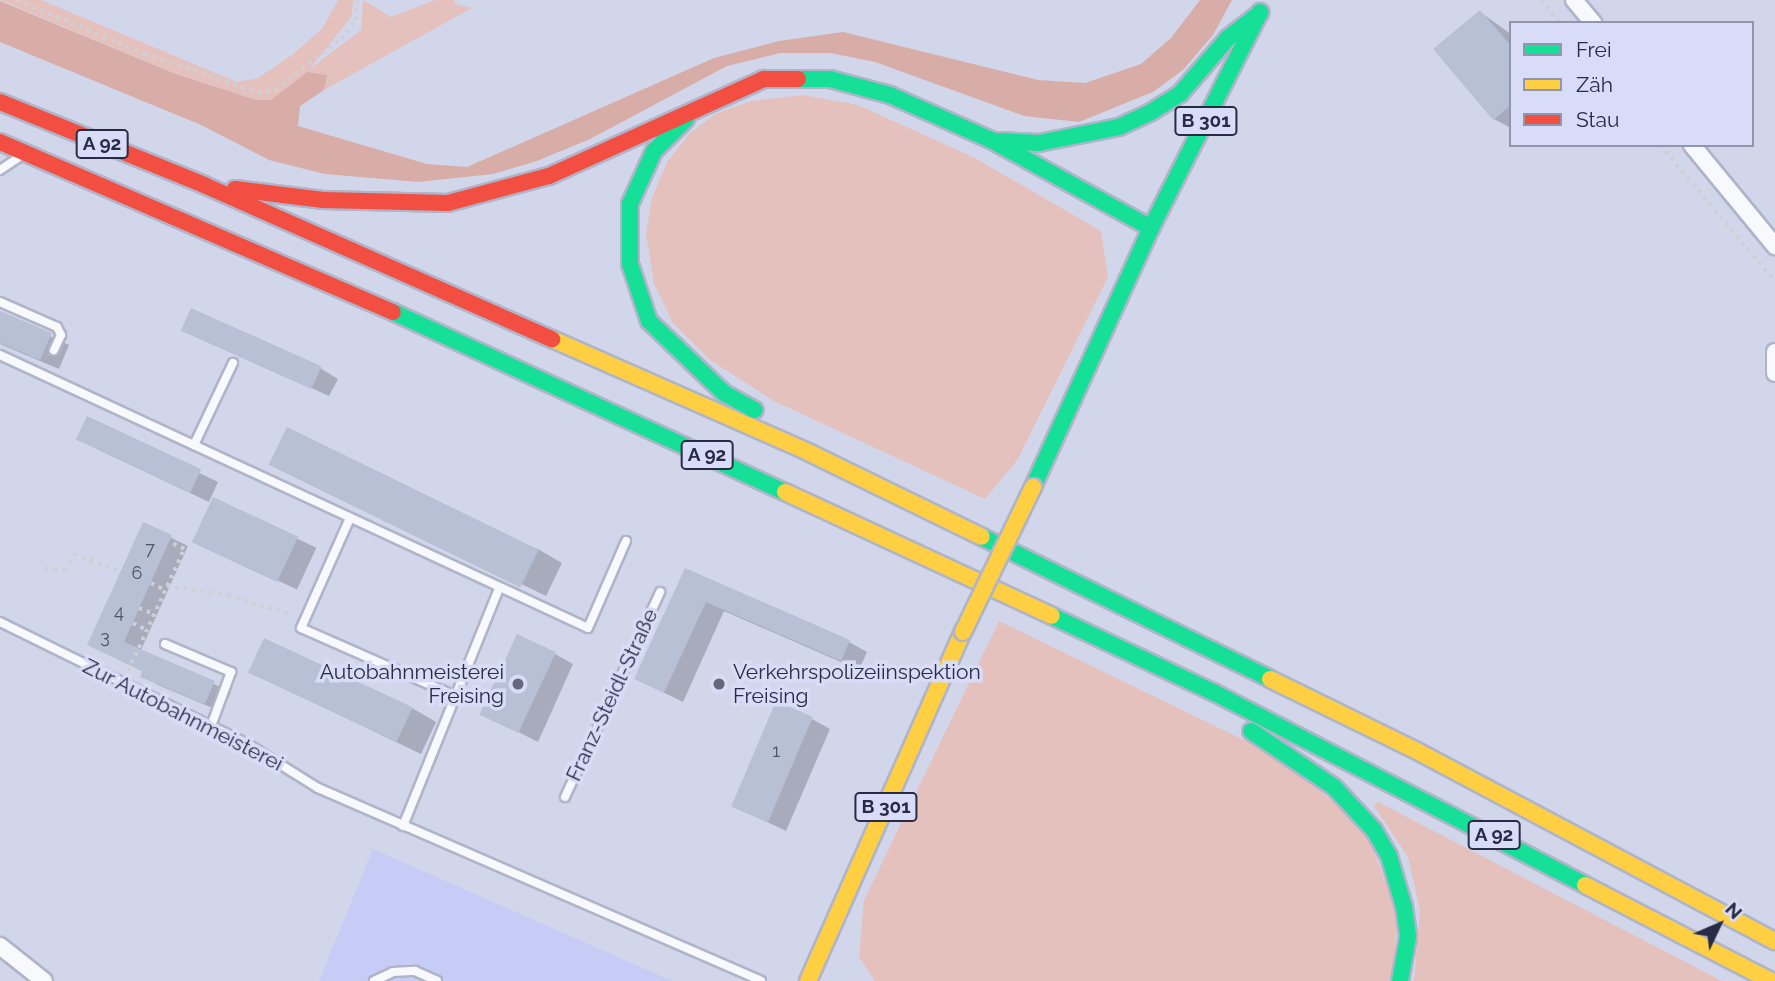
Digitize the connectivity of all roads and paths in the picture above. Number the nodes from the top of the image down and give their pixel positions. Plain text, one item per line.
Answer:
1 (17, 0) edge
2 (357, 0) edge
3 (1541, 0) edge
4 (1574, 0) edge
5 (1263, 6) edge
6 (1558, 21) edge
7 (1590, 21) edge
8 (0, 102) edge
9 (701, 104) junction
10 (991, 140) junction
11 (0, 142) edge
12 (1662, 147) edge
13 (1694, 147) edge
14 (26, 152) junction
15 (0, 170) edge
16 (204, 185) junction
17 (1152, 228) junction
18 (1775, 246) edge
19 (1775, 281) edge
20 (0, 302) edge
21 (54, 350) dead end
22 (1775, 352) edge
23 (0, 355) edge
24 (233, 363) dead end
25 (1775, 373) edge
26 (194, 445) junction
27 (810, 453) junction
28 (350, 518) junction
29 (626, 541) dead end
30 (169, 542) dead end
31 (45, 568) dead end
32 (120, 571) dead end
33 (151, 583) dead end
34 (499, 587) junction
35 (166, 588) junction
36 (660, 592) dead end
37 (139, 608) dead end
38 (154, 614) junction
39 (305, 620) junction
40 (0, 622) edge
41 (133, 623) dead end
42 (147, 630) junction
43 (164, 644) dead end
44 (123, 682) junction
45 (1215, 692) junction
46 (456, 696) junction
47 (211, 726) junction
48 (565, 797) dead end
49 (403, 825) junction
50 (1775, 941) edge
51 (0, 946) edge
52 (44, 981) edge
53 (374, 981) edge
54 (437, 981) edge
55 (761, 981) edge
56 (808, 981) edge
57 (1401, 981) edge
58 (1771, 981) edge

1 - 2 path
3 - 6 path
4 - 7 street
5 - 10 main road
5 - 17 main road, B 301
8 - 16 main road, A 92
9 - 10 main road
9 - 16 main road
9 - 27 main road
10 - 17 main road
11 - 14 main road, A 92
12 - 19 path
13 - 18 street
14 - 15 lane
14 - 45 main road, A 92
16 - 27 main road, A 92
17 - 56 main road, B 301, bridge
20 - 21 lane
22 - 25 street
23 - 26 lane
24 - 26 lane
26 - 28 lane
27 - 50 main road, A 92
28 - 34 lane
28 - 39 lane
29 - 34 lane
30 - 35 path
31 - 32 path
33 - 35 path
34 - 46 lane
35 - 38 path
35 - 39 path
36 - 48 lane, Franz-Steidl-Straße
37 - 38 path
38 - 42 path
39 - 46 lane
40 - 44 lane, Zur Autobahnmeisterei
41 - 42 path
42 - 44 path
43 - 47 lane
44 - 47 lane, Zur Autobahnmeisterei
45 - 57 main road
45 - 58 main road, A 92
46 - 49 lane
47 - 49 lane, Zur Autobahnmeisterei
49 - 55 lane, Zur Autobahnmeisterei
51 - 52 street
53 - 54 lane

